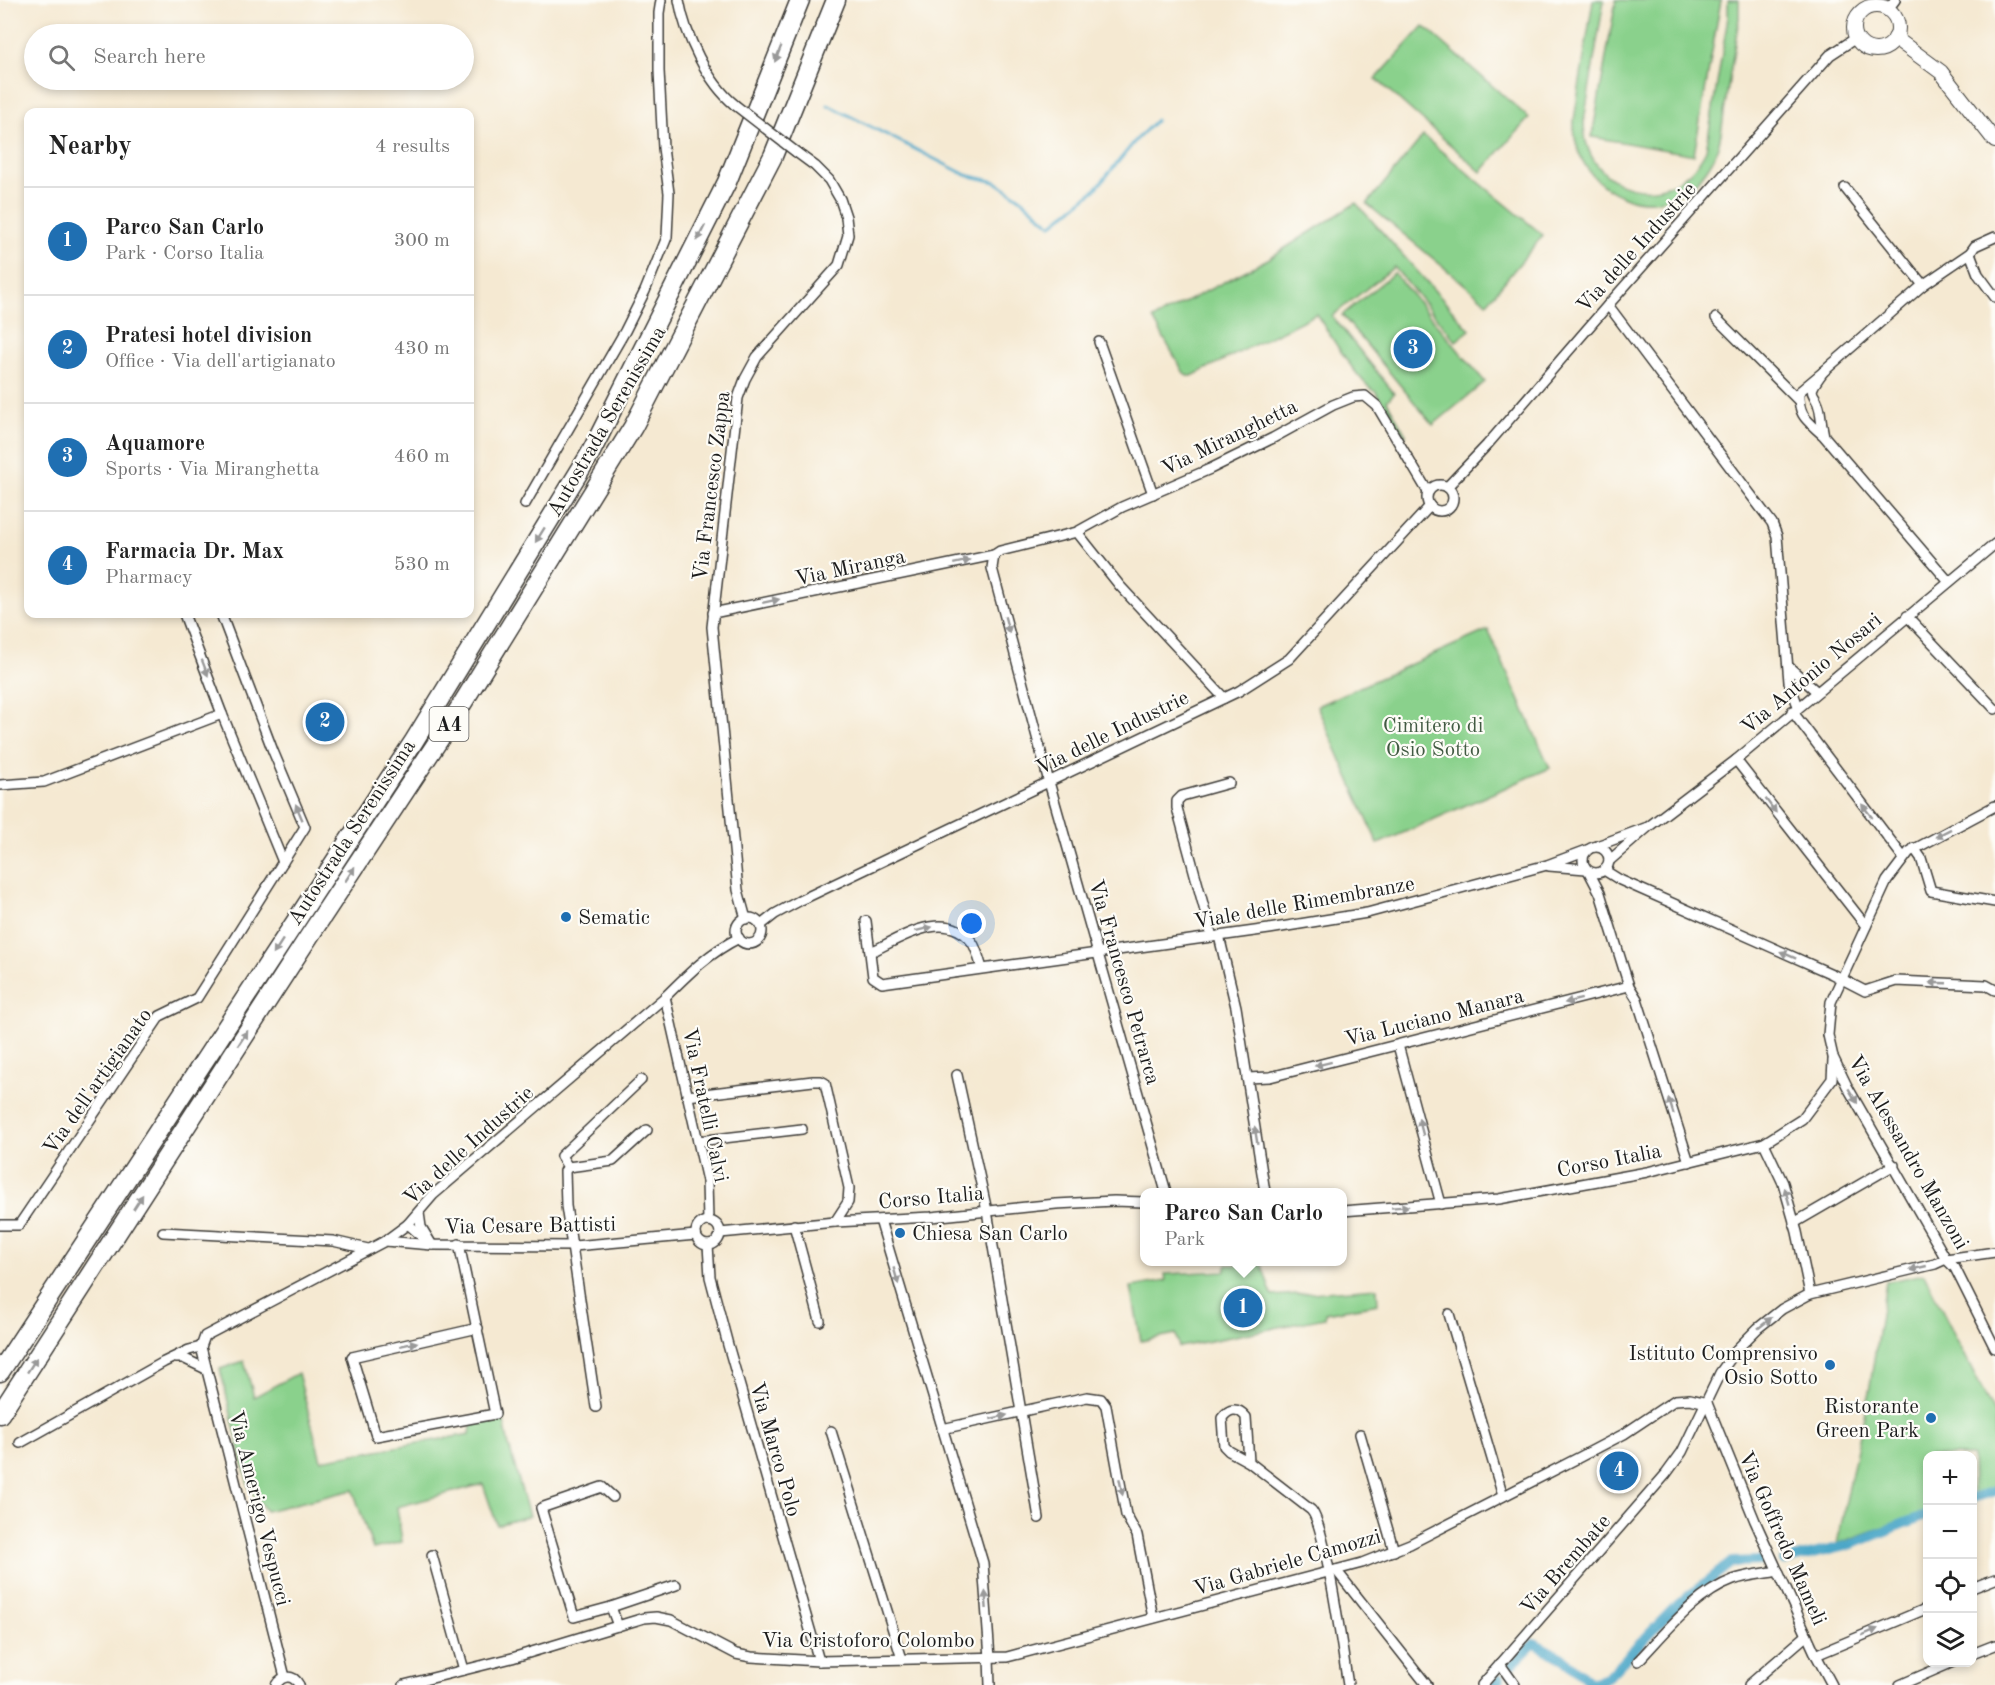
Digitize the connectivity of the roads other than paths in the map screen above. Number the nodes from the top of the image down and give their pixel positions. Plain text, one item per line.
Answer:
1 (661, 0) edge
2 (679, 0) edge
3 (800, 0) edge
4 (836, 0) edge
5 (1863, 5) edge
6 (1891, 5) edge
7 (1856, 38) junction
8 (1895, 38) junction
9 (1995, 141) edge
10 (1845, 188) dead end
11 (1995, 237) edge
12 (1970, 253) junction
13 (1923, 285) junction
14 (1995, 297) edge
15 (1608, 305) junction
16 (1716, 318) dead end
17 (1099, 342) dead end
18 (1823, 372) junction
19 (1799, 401) junction
20 (1824, 436) junction
21 (1447, 487) junction
22 (1428, 492) junction
23 (1152, 494) junction
24 (525, 504) dead end
25 (1430, 506) junction
26 (1077, 532) junction
27 (1995, 544) edge
28 (997, 553) junction
29 (1949, 582) junction
30 (713, 613) junction
31 (1907, 616) junction
32 (186, 618) edge
33 (223, 618) edge
34 (1789, 667) junction
35 (1816, 691) junction
36 (1224, 698) junction
37 (1795, 709) junction
38 (1995, 709) edge
39 (222, 714) junction
40 (1736, 760) junction
41 (1049, 782) junction
42 (1229, 783) dead end
43 (0, 785) edge
44 (1995, 806) edge
45 (1648, 827) junction
46 (1591, 848) junction
47 (1914, 848) junction
48 (1903, 857) junction
49 (1609, 861) junction
50 (283, 862) junction
51 (1547, 865) junction
52 (1587, 870) junction
53 (1603, 871) junction
54 (1600, 893) junction
55 (1995, 902) edge
56 (746, 919) junction
57 (866, 921) dead end
58 (761, 925) junction
59 (1866, 926) junction
60 (1215, 937) junction
61 (739, 938) junction
62 (871, 951) junction
63 (1099, 954) junction
64 (982, 968) junction
65 (1841, 978) junction
66 (1629, 986) junction
67 (1995, 990) edge
68 (665, 997) junction
69 (1398, 1045) junction
70 (1833, 1057) junction
71 (957, 1075) dead end
72 (1247, 1078) junction
73 (641, 1080) dead end
74 (687, 1096) junction
75 (802, 1129) dead end
76 (646, 1130) dead end
77 (698, 1141) junction
78 (1764, 1143) junction
79 (1689, 1162) junction
80 (1894, 1165) junction
81 (568, 1167) junction
82 (1165, 1188) edge
83 (1264, 1188) edge
84 (1140, 1202) edge
85 (1442, 1204) junction
86 (987, 1211) junction
87 (1347, 1211) edge
88 (418, 1213) junction
89 (880, 1220) junction
90 (708, 1221) junction
91 (835, 1222) junction
92 (1794, 1223) junction
93 (408, 1224) junction
94 (0, 1225) edge
95 (794, 1225) junction
96 (164, 1232) dead end
97 (720, 1233) junction
98 (696, 1235) junction
99 (385, 1242) junction
100 (459, 1244) junction
101 (432, 1245) junction
102 (708, 1245) junction
103 (574, 1246) junction
104 (368, 1250) junction
105 (1995, 1252) edge
106 (1946, 1259) junction
107 (1810, 1294) junction
108 (1449, 1314) dead end
109 (820, 1321) dead end
110 (478, 1328) junction
111 (201, 1347) junction
112 (1995, 1347) edge
113 (174, 1358) junction
114 (206, 1369) junction
115 (0, 1372) edge
116 (1707, 1403) junction
117 (596, 1407) dead end
118 (1020, 1412) junction
119 (0, 1414) edge
120 (942, 1430) junction
121 (831, 1431) dead end
122 (1360, 1434) dead end
123 (20, 1443) dead end
124 (1249, 1462) junction
125 (1503, 1496) junction
126 (613, 1497) dead end
127 (1040, 1518) dead end
128 (1394, 1551) junction
129 (432, 1555) dead end
130 (1333, 1571) junction
131 (1778, 1571) junction
132 (1995, 1579) edge
133 (676, 1585) dead end
134 (1977, 1586) edge
135 (611, 1607) junction
136 (1923, 1610) edge
137 (1153, 1618) junction
138 (618, 1626) junction
139 (1807, 1635) junction
140 (1995, 1645) edge
141 (1977, 1652) edge
142 (1816, 1656) junction
143 (990, 1658) junction
144 (902, 1659) junction
145 (819, 1661) junction
146 (1638, 1661) dead end
147 (1500, 1664) junction
148 (1941, 1667) edge
149 (464, 1670) junction
150 (285, 1677) junction
151 (276, 1685) edge
152 (299, 1685) edge
153 (404, 1685) edge
154 (990, 1685) edge
155 (1348, 1685) edge
156 (1427, 1685) edge
157 (1482, 1685) edge
158 (1515, 1685) edge
159 (1749, 1685) edge
160 (1832, 1685) edge
161 (1900, 1685) edge

1 - 24 street
2 - 30 street, Via Francesco Zappa, bridge
3 -> 115 highway, Autostrada Serenissima / A4
119 -> 4 highway, Autostrada Serenissima / A4
5 - 6 street
5 - 7 street
6 - 8 street
7 - 8 street
7 - 15 street, Via delle Industrie
8 - 9 street
10 - 13 street
11 - 12 street
12 - 13 street
12 - 14 street
13 - 18 street
15 - 21 street, Via delle Industrie
15 - 34 street
16 - 19 street
17 - 23 street
18 - 19 street
18 - 20 street
19 - 20 street
20 - 29 street
21 - 22 street
21 - 25 street, Via delle Industrie
22 - 23 street, Via Miranghetta
22 - 25 street
23 - 26 street, Via Miranghetta
25 - 36 street, Via delle Industrie
26 - 28 street, Via Miranghetta
26 - 36 street
27 - 29 street, Via Antonio Nosari
30 -> 28 street, Via Miranga
28 -> 41 street
29 - 31 street, Via Antonio Nosari
30 - 56 street, Via Francesco Zappa
31 - 35 street, Via Antonio Nosari
31 - 38 street
32 -> 39 street
50 -> 33 street, Via dell'artigianato
34 - 35 street
34 - 37 street
35 - 37 street, Via Antonio Nosari
36 - 41 street, Via delle Industrie
37 - 40 street, Via Antonio Nosari
48 -> 37 street
39 - 43 street
39 - 50 street
40 - 45 street, Via Antonio Nosari
40 -> 59 street
41 - 58 street, Via delle Industrie
41 - 63 street, Via Francesco Petrarca
42 - 60 street
44 -> 47 street, Via Alessandro Manzoni
45 - 46 street, Via Antonio Nosari
45 - 49 street, Via Antonio Nosari
46 - 49 street
46 - 51 street, Viale delle Rimembranze
46 - 52 street
47 - 48 street, Via Alessandro Manzoni
47 - 55 street
48 - 59 street, Via Alessandro Manzoni
49 - 53 street
50 - 94 street, Via dell'artigianato
51 - 52 street, Viale delle Rimembranze
51 - 60 street, Viale delle Rimembranze
52 - 53 street
52 - 54 street
53 - 54 street
65 -> 53 street
54 - 66 street
56 - 58 street
56 - 61 street
57 - 62 street
58 - 61 street, Via delle Industrie
59 - 65 street, Via Alessandro Manzoni
60 - 63 street, Viale delle Rimembranze
60 - 72 street
61 - 68 street, Via delle Industrie
62 - 64 street, Viale delle Rimembranze
62 -> 64 street
63 - 64 street, Viale delle Rimembranze
63 - 82 street, Via Francesco Petrarca
67 -> 65 street
65 - 70 street, Via Alessandro Manzoni
66 -> 69 street, Via Luciano Manara
79 -> 66 street
68 - 74 street, Via Fratelli Calvi
68 - 88 street, Via delle Industrie
69 -> 72 street, Via Luciano Manara
85 -> 69 street
70 - 78 street, Corso Italia
70 -> 80 street, Via Alessandro Manzoni
71 - 86 street
83 -> 72 street
73 - 81 street
74 - 77 street, Via Fratelli Calvi
74 - 91 street
75 - 77 street
76 - 81 street
77 - 90 street, Via Fratelli Calvi
78 - 79 street, Corso Italia
92 -> 78 street
79 - 85 street, Corso Italia
80 - 92 street
80 - 106 street, Via Alessandro Manzoni
81 - 103 street
84 - 86 street, Corso Italia
87 -> 85 street, Corso Italia
86 - 89 street, Corso Italia
86 - 118 street
88 - 93 street, Via delle Industrie
88 - 101 street
89 - 91 street, Corso Italia
89 -> 120 street
90 - 97 street
90 - 98 street
91 - 95 street, Corso Italia
92 - 107 street
93 - 99 street, Via delle Industrie
93 - 101 street, Via Cesare Battisti
95 - 97 street, Corso Italia
95 - 109 street
96 - 104 street
97 - 102 street
98 - 102 street
98 - 103 street, Via Cesare Battisti
99 - 101 street
99 - 104 street, Via delle Industrie
100 - 101 street, Via Cesare Battisti
100 - 103 street, Via Cesare Battisti
100 - 110 street
102 - 145 street, Via Marco Polo
103 - 117 street
104 - 111 street, Via delle Industrie
105 - 106 street, Via Brembate
106 -> 107 street, Via Brembate
106 - 112 street, Via Alessandro Manzoni
116 -> 107 street, Via Brembate
108 - 125 street
110 -> 110 street
111 - 113 street
111 - 114 street, Via Amerigo Vespucci
113 - 114 street
113 - 123 street
114 - 150 street, Via Amerigo Vespucci
116 - 125 street, Via Gabriele Camozzi
116 - 131 street, Via Goffredo Mameli
116 - 147 street, Via Brembate
120 -> 118 street
118 - 127 street
118 -> 137 street
143 -> 120 street
121 - 144 street
122 - 128 street
124 - 124 street
124 - 130 street
125 - 128 street, Via Gabriele Camozzi
126 - 135 street
128 - 130 street, Via Gabriele Camozzi
129 - 149 street
130 - 137 street, Via Gabriele Camozzi
130 - 155 street
130 - 156 street
131 - 139 street, Via Goffredo Mameli
131 - 146 street
132 - 134 street
133 - 135 street
135 - 138 street
142 -> 136 street
137 - 143 street, Via Gabriele Camozzi
138 - 145 street, Via Cristoforo Colombo
138 - 149 street, Via Cristoforo Colombo
139 - 142 street, Via Goffredo Mameli
139 - 159 street
140 - 141 street
142 - 160 street, Via Goffredo Mameli
143 - 144 street, Via Cristoforo Colombo
143 - 154 street
144 - 145 street, Via Cristoforo Colombo
147 - 157 street, Via Brembate
147 - 158 street
148 - 161 street
149 - 153 street, Via Cristoforo Colombo
150 - 151 street
150 - 152 street

